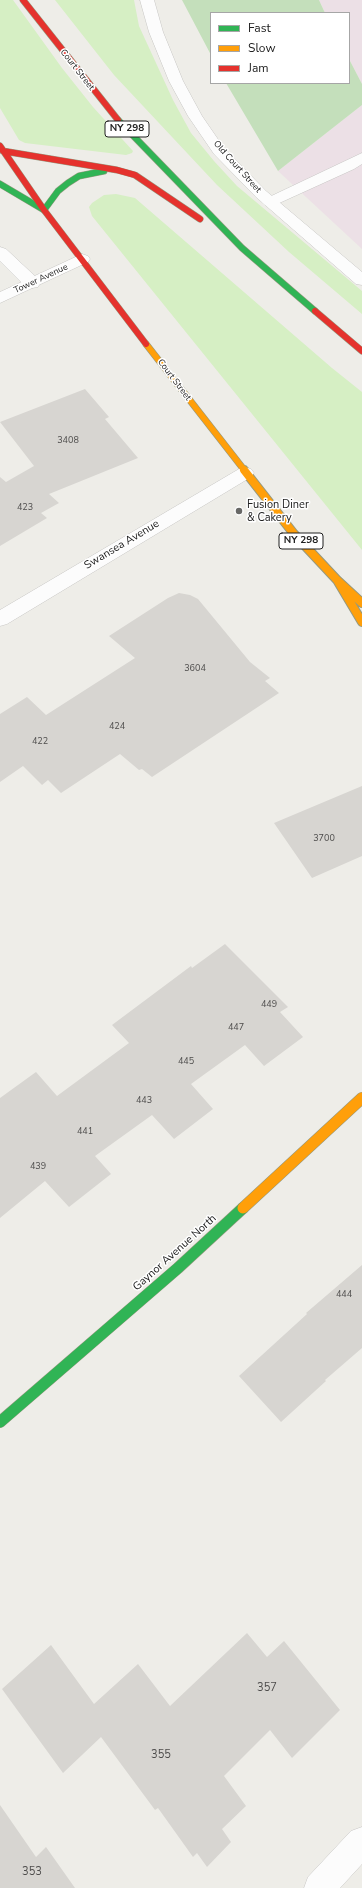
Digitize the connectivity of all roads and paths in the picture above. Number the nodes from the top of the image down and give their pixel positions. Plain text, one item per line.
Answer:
1 (23, 0) edge
2 (147, 0) edge
3 (1, 149) edge
4 (362, 158) edge
5 (117, 170) junction
6 (0, 184) edge
7 (270, 202) junction
8 (44, 210) junction
9 (242, 248) junction
10 (0, 252) edge
11 (82, 259) junction
12 (362, 280) edge
13 (32, 283) junction
14 (0, 298) edge
15 (362, 351) edge
16 (245, 473) junction
17 (337, 580) junction
18 (362, 603) edge
19 (0, 619) edge
20 (362, 622) edge
21 (362, 1098) edge
22 (0, 1422) edge
23 (362, 1842) edge
24 (319, 1888) edge

1 - 9 main road, Court Street / NY 298
2 - 7 street, Old Court Street
3 - 5 main road
3 - 8 main road, Court Street / NY 298
4 - 7 street
5 - 8 main road
5 - 9 main road
6 - 8 main road
7 - 12 street, Old Court Street
8 - 11 main road, Court Street / NY 298
9 - 15 main road, Court Street / NY 298
10 - 13 street
11 - 13 street, Tower Avenue
11 - 16 main road, Court Street / NY 298
13 - 14 street, Tower Avenue
16 - 17 main road, Court Street / NY 298
16 - 19 street, Swansea Avenue
17 - 18 main road, Court Street / NY 298
17 - 20 main road
21 - 22 main road, Gaynor Avenue North
23 - 24 street

